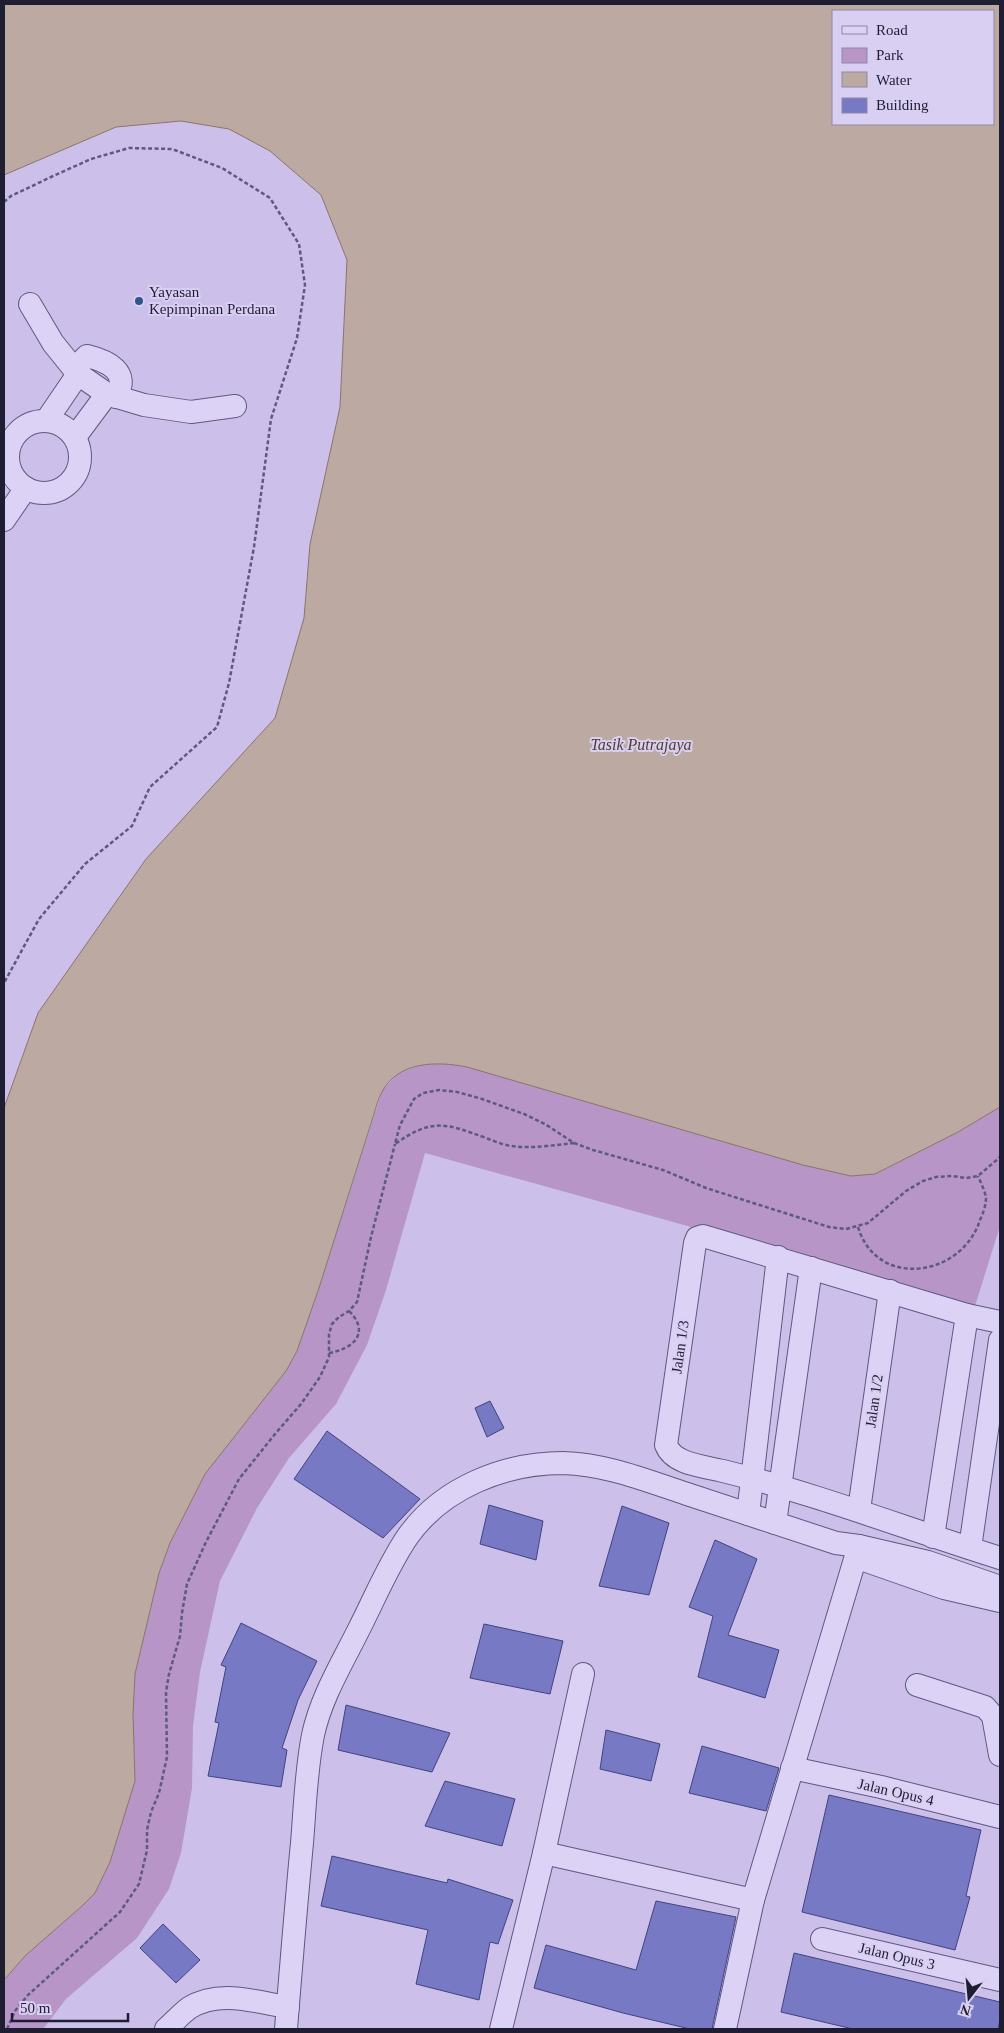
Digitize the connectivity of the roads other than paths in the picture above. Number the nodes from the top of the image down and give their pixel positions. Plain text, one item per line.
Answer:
1 (30, 304) dead end
2 (76, 371) junction
3 (112, 395) junction
4 (235, 406) dead end
5 (46, 421) junction
6 (74, 437) junction
7 (26, 488) junction
8 (4, 520) edge
9 (778, 1257) junction
10 (811, 1268) junction
11 (890, 1292) junction
12 (967, 1315) junction
13 (1000, 1322) edge
14 (1000, 1340) edge
15 (752, 1478) junction
16 (781, 1487) junction
17 (859, 1510) junction
18 (748, 1514) junction
19 (775, 1523) junction
20 (933, 1537) junction
21 (970, 1548) junction
22 (857, 1552) junction
23 (1000, 1558) edge
24 (898, 1563) junction
25 (1000, 1587) edge
26 (1000, 1601) edge
27 (583, 1674) dead end
28 (917, 1685) dead end
29 (1000, 1755) edge
30 (792, 1768) junction
31 (1000, 1816) edge
32 (544, 1852) junction
33 (753, 1900) junction
34 (822, 1938) dead end
35 (1000, 1980) edge
36 (287, 2018) edge
37 (166, 2029) edge
38 (501, 2029) edge
39 (725, 2029) edge

1 - 2 street
2 - 3 street
2 - 5 street
3 - 4 street
3 - 6 street
5 - 6 street
5 - 7 street
6 - 7 street
7 - 8 street
9 - 10 street
9 - 15 street
9 - 15 street, Jalan 1/3
10 - 11 street
10 - 16 street
11 - 12 street
11 - 17 street, Jalan 1/2
12 - 13 street
12 - 20 street
14 - 21 street
15 - 16 street
15 - 18 street
16 - 17 street
16 - 19 street
17 - 20 street
18 - 19 street
18 - 36 street
19 - 22 street
20 - 21 street
21 - 23 street
22 - 24 street
22 - 30 street
24 - 25 street
24 - 26 street
27 - 32 street
28 - 29 street
30 - 31 street, Jalan Opus 4
30 - 33 street
32 - 33 street
32 - 38 street
33 - 39 street
34 - 35 street, Jalan Opus 3
36 - 37 street

